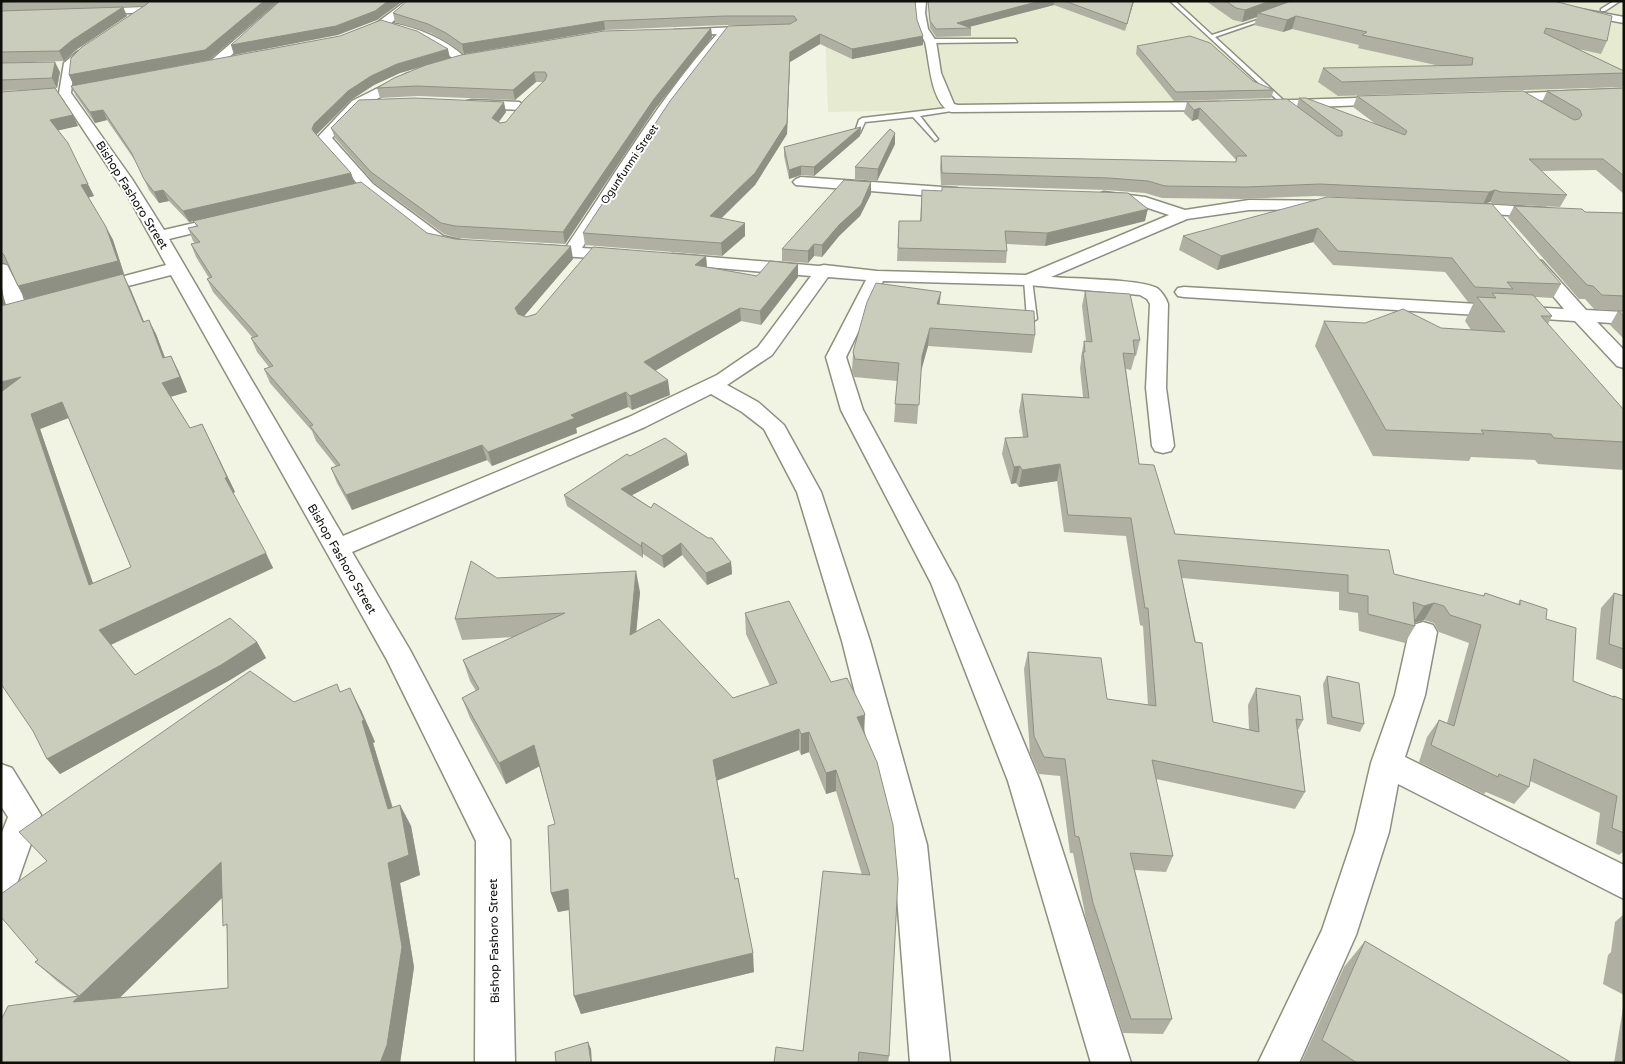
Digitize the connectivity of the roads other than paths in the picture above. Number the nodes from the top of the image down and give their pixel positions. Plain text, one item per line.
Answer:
1 (286, 1) edge
2 (413, 1) edge
3 (921, 1) edge
4 (1172, 1) edge
5 (1519, 1) edge
6 (1618, 1) edge
7 (1603, 10) dead end
8 (81, 12) edge
9 (1282, 13) edge
10 (1624, 20) edge
11 (382, 24) junction
12 (124, 25) edge
13 (772, 29) edge
14 (726, 30) junction
15 (662, 33) edge
16 (109, 36) edge
17 (1210, 37) junction
18 (342, 40) edge
19 (930, 41) junction
20 (1015, 41) dead end
21 (480, 57) edge
22 (240, 60) edge
23 (462, 60) junction
24 (443, 65) edge
25 (424, 70) edge
26 (1624, 93) edge
27 (1522, 97) junction
28 (1485, 98) edge
29 (1400, 101) edge
30 (383, 103) edge
31 (357, 104) junction
32 (455, 104) edge
33 (1283, 104) junction
34 (1624, 105) edge
35 (956, 109) junction
36 (915, 116) junction
37 (1298, 116) edge
38 (508, 120) edge
39 (858, 132) edge
40 (935, 139) dead end
41 (801, 182) dead end
42 (368, 187) junction
43 (350, 191) edge
44 (971, 193) edge
45 (1087, 197) edge
46 (1354, 204) edge
47 (1451, 208) edge
48 (1490, 209) junction
49 (1566, 214) edge
50 (1183, 215) junction
51 (236, 218) edge
52 (1502, 224) edge
53 (160, 236) junction
54 (476, 246) edge
55 (524, 249) edge
56 (1528, 254) edge
57 (638, 256) edge
58 (658, 258) edge
59 (574, 259) junction
60 (176, 268) junction
61 (1, 269) edge
62 (831, 271) junction
63 (871, 275) junction
64 (1028, 280) junction
65 (1184, 292) dead end
66 (73, 295) edge
67 (36, 305) edge
68 (10, 312) edge
69 (1579, 314) junction
70 (1032, 318) edge
71 (1624, 318) edge
72 (1624, 362) edge
73 (711, 385) junction
74 (1163, 446) dead end
75 (336, 549) junction
76 (1423, 632) dead end
77 (1387, 763) junction
78 (1, 778) edge
79 (1, 883) edge
80 (1624, 883) edge
81 (496, 1063) edge
82 (930, 1063) edge
83 (1111, 1063) edge
84 (1278, 1063) edge

1 - 22 street
2 - 11 street
3 - 19 street
4 - 17 lane
5 - 10 street
6 - 7 lane
8 - 12 street
9 - 17 lane
11 - 18 street
11 - 23 street
13 - 14 street
14 - 15 street
14 - 59 street, Ogunfunmi Street
16 - 53 street, Bishop Fashoro Street
17 - 33 lane
19 - 20 lane
19 - 35 street
21 - 23 street
23 - 24 street
25 - 31 street
26 - 27 street
27 - 28 street
27 - 34 street
29 - 33 street
30 - 31 street
31 - 42 street
32 - 38 street
33 - 35 street
33 - 37 lane
35 - 36 lane
36 - 39 lane
36 - 40 lane
41 - 44 street
42 - 43 street
42 - 54 street
45 - 50 street
46 - 50 street
47 - 48 street
48 - 49 street
48 - 52 street
50 - 64 street
51 - 53 street
53 - 60 street, Bishop Fashoro Street
55 - 59 street
56 - 69 street
57 - 59 street
58 - 62 street
60 - 66 street
60 - 75 street, Bishop Fashoro Street
61 - 68 street
62 - 63 street
62 - 73 street
63 - 64 street
63 - 83 street
64 - 70 lane
64 - 74 street
65 - 69 street
67 - 68 street
69 - 71 street
69 - 72 street
73 - 75 street
73 - 82 street
75 - 81 street, Bishop Fashoro Street
76 - 77 street
77 - 80 street
77 - 84 street
78 - 79 street

